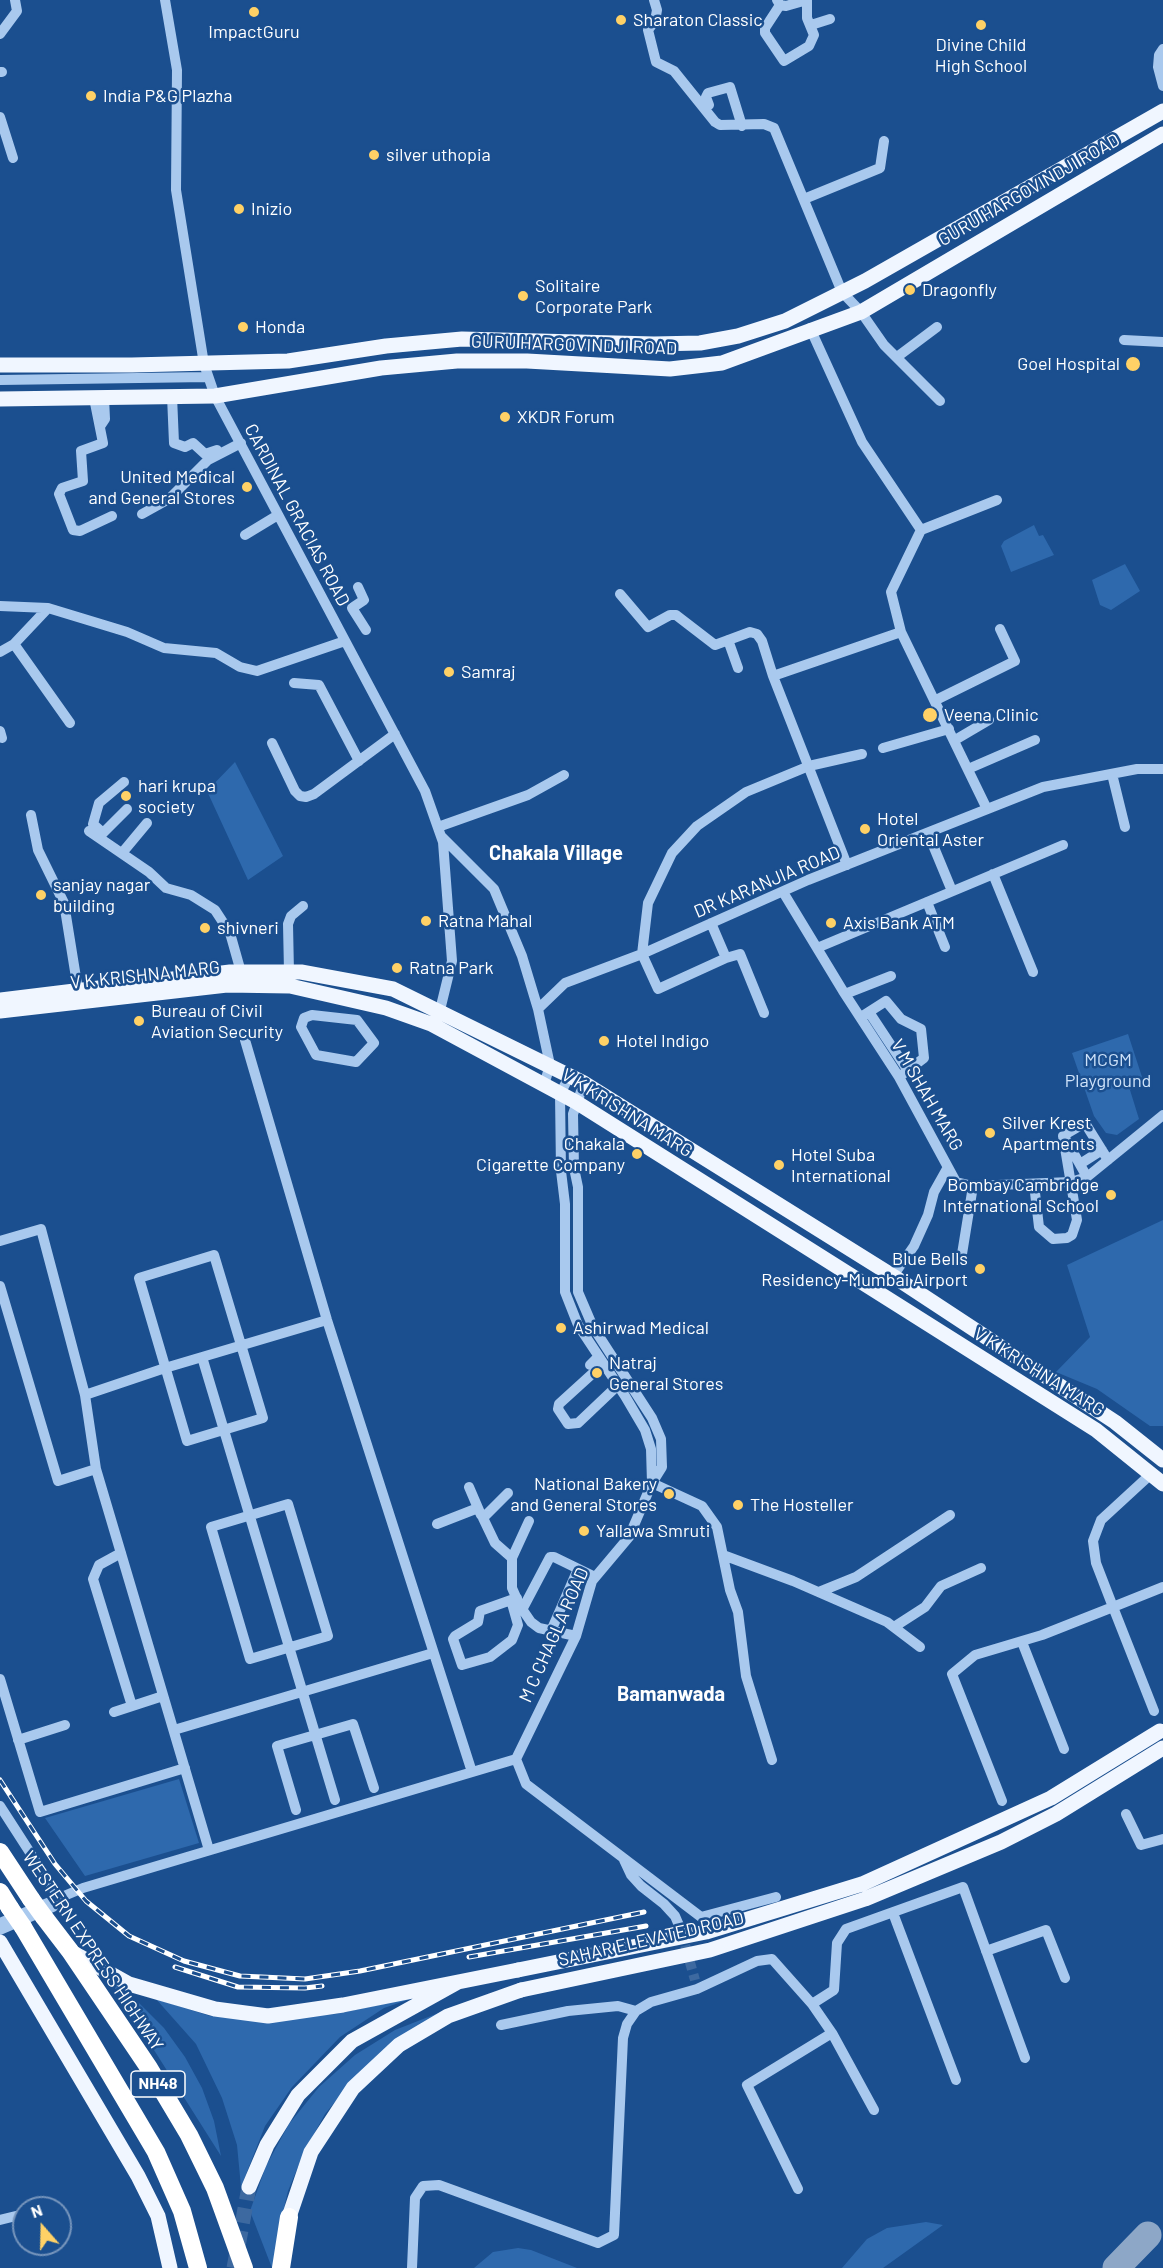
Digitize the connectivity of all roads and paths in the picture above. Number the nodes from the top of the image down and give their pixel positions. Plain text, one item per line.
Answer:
1 (15, 0) edge
2 (165, 0) edge
3 (654, 0) edge
4 (779, 3) edge
5 (830, 19) dead end
6 (811, 25) junction
7 (0, 34) edge
8 (1163, 49) edge
9 (1163, 86) edge
10 (706, 106) junction
11 (1163, 111) edge
12 (0, 117) edge
13 (740, 121) junction
14 (1163, 134) edge
15 (884, 141) dead end
16 (13, 158) dead end
17 (804, 199) junction
18 (842, 292) junction
19 (861, 312) junction
20 (937, 327) dead end
21 (810, 328) junction
22 (1124, 340) dead end
23 (1163, 342) edge
24 (897, 357) junction
25 (0, 365) edge
26 (206, 370) junction
27 (0, 380) edge
28 (172, 396) junction
29 (215, 396) junction
30 (99, 398) junction
31 (0, 399) edge
32 (940, 401) dead end
33 (240, 442) junction
34 (997, 500) dead end
35 (142, 514) dead end
36 (279, 515) junction
37 (112, 516) dead end
38 (921, 530) junction
39 (245, 534) dead end
40 (358, 588) dead end
41 (620, 594) dead end
42 (0, 606) edge
43 (48, 608) junction
44 (352, 608) junction
45 (334, 620) junction
46 (1000, 629) dead end
47 (366, 630) dead end
48 (901, 632) junction
49 (728, 640) junction
50 (345, 641) junction
51 (14, 644) junction
52 (0, 652) edge
53 (738, 668) dead end
54 (773, 676) junction
55 (294, 683) dead end
56 (936, 700) junction
57 (989, 720) dead end
58 (70, 723) dead end
59 (949, 729) junction
60 (395, 734) junction
61 (955, 740) junction
62 (1035, 740) dead end
63 (272, 743) dead end
64 (883, 748) dead end
65 (862, 754) dead end
66 (359, 760) junction
67 (809, 766) junction
68 (968, 769) junction
69 (1163, 769) edge
70 (1112, 774) junction
71 (564, 775) dead end
72 (124, 782) dead end
73 (128, 808) dead end
74 (987, 809) junction
75 (31, 815) dead end
76 (147, 823) dead end
77 (1125, 827) dead end
78 (439, 831) junction
79 (96, 833) junction
80 (928, 833) junction
81 (1063, 845) dead end
82 (122, 852) junction
83 (848, 865) junction
84 (993, 874) junction
85 (952, 891) junction
86 (783, 892) junction
87 (927, 902) junction
88 (303, 906) dead end
89 (711, 923) junction
90 (945, 946) dead end
91 (817, 948) junction
92 (642, 954) junction
93 (726, 958) junction
94 (241, 972) junction
95 (289, 972) junction
96 (1033, 972) dead end
97 (891, 976) dead end
98 (78, 990) junction
99 (321, 993) junction
100 (845, 994) junction
101 (344, 998) junction
102 (0, 1000) edge
103 (538, 1009) junction
104 (440, 1010) junction
105 (0, 1011) edge
106 (764, 1013) dead end
107 (317, 1015) junction
108 (865, 1015) junction
109 (340, 1018) junction
110 (431, 1024) junction
111 (245, 1040) dead end
112 (550, 1065) junction
113 (904, 1074) junction
114 (570, 1075) junction
115 (584, 1083) junction
116 (544, 1085) junction
117 (560, 1094) junction
118 (576, 1102) junction
119 (1163, 1115) edge
120 (1063, 1136) dead end
121 (1104, 1155) junction
122 (1080, 1164) junction
123 (948, 1167) junction
124 (1087, 1176) junction
125 (1071, 1182) junction
126 (1034, 1184) junction
127 (973, 1186) junction
128 (0, 1241) edge
129 (962, 1254) dead end
130 (577, 1273) junction
131 (564, 1274) junction
132 (893, 1276) junction
133 (0, 1286) edge
134 (581, 1303) junction
135 (568, 1304) junction
136 (327, 1320) junction
137 (242, 1345) junction
138 (202, 1357) junction
139 (601, 1360) junction
140 (590, 1365) dead end
141 (165, 1368) junction
142 (615, 1372) junction
143 (618, 1386) junction
144 (629, 1393) junction
145 (85, 1395) junction
146 (1113, 1420) junction
147 (224, 1430) junction
148 (1101, 1434) junction
149 (1163, 1460) edge
150 (96, 1469) junction
151 (1157, 1479) edge
152 (652, 1483) junction
153 (470, 1487) dead end
154 (508, 1492) dead end
155 (481, 1513) junction
156 (249, 1515) junction
157 (950, 1515) dead end
158 (528, 1521) dead end
159 (436, 1524) dead end
160 (121, 1553) junction
161 (723, 1555) junction
162 (512, 1558) junction
163 (981, 1568) dead end
164 (578, 1569) junction
165 (595, 1577) junction
166 (1163, 1587) edge
167 (819, 1592) junction
168 (514, 1599) junction
169 (1113, 1607) junction
170 (522, 1610) junction
171 (894, 1627) junction
172 (551, 1631) junction
173 (576, 1636) junction
174 (1022, 1642) junction
175 (920, 1647) dead end
176 (289, 1648) junction
177 (433, 1653) junction
178 (0, 1680) edge
179 (302, 1692) junction
180 (163, 1696) junction
181 (132, 1706) junction
182 (1154, 1711) dead end
183 (114, 1712) dead end
184 (65, 1725) dead end
185 (1163, 1729) edge
186 (174, 1730) junction
187 (315, 1735) junction
188 (18, 1740) junction
189 (1163, 1748) edge
190 (1064, 1749) dead end
191 (516, 1759) junction
192 (772, 1760) dead end
193 (185, 1768) junction
194 (472, 1772) junction
195 (374, 1788) dead end
196 (335, 1800) dead end
197 (1002, 1801) dead end
198 (0, 1806) edge
199 (296, 1810) dead end
200 (1126, 1814) dead end
201 (1163, 1839) edge
202 (209, 1850) junction
203 (0, 1852) edge
204 (624, 1858) junction
205 (0, 1892) edge
206 (776, 1897) dead end
207 (60, 1899) junction
208 (893, 1913) junction
209 (5, 1915) edge
210 (0, 1930) edge
211 (681, 1930) tunnel mouth
212 (0, 1942) edge
213 (70, 1951) junction
214 (986, 1951) junction
215 (1065, 1978) dead end
216 (458, 1982) junction
217 (812, 2004) junction
218 (636, 2011) junction
219 (501, 2025) dead end
220 (832, 2033) junction
221 (1025, 2058) dead end
222 (956, 2080) dead end
223 (874, 2110) dead end
224 (249, 2187) tunnel mouth
225 (798, 2189) dead end
226 (289, 2217) joint
227 (170, 2268) edge
228 (198, 2268) edge
229 (244, 2268) edge
230 (281, 2268) edge
231 (412, 2268) edge

1 - 7 street
2 - 26 street, CARDINAL GRACIAS ROAD
3 - 10 street
4 - 6 street
4 - 6 street
5 - 6 street
8 - 9 street
10 - 13 street
10 - 13 street
11 - 18 main road, GURU HARGOVINDJI ROAD
12 - 16 street
13 - 17 street
14 - 19 main road, GURU HARGOVINDJI ROAD
15 - 17 street
17 - 18 street
18 - 19 street
18 - 26 main road, GURU HARGOVINDJI ROAD
19 - 21 main road, GURU HARGOVINDJI ROAD
19 - 24 street
20 - 24 street
21 - 29 main road, GURU HARGOVINDJI ROAD
21 - 38 street
22 - 23 street
24 - 32 street
25 - 26 main road, GURU HARGOVINDJI ROAD
26 - 27 street
26 - 29 street, CARDINAL GRACIAS ROAD
28 - 29 main road, GURU HARGOVINDJI ROAD
28 - 30 main road, GURU HARGOVINDJI ROAD
28 - 33 street
29 - 33 street, CARDINAL GRACIAS ROAD
30 - 31 main road, GURU HARGOVINDJI ROAD
30 - 37 street
33 - 35 street
33 - 36 street, CARDINAL GRACIAS ROAD
34 - 38 street
36 - 39 street
36 - 45 street, CARDINAL GRACIAS ROAD
38 - 48 street
40 - 44 street
41 - 49 street
42 - 43 street
43 - 50 street
43 - 51 street
44 - 45 street
44 - 47 street
45 - 50 street, CARDINAL GRACIAS ROAD
46 - 56 street
48 - 54 street
48 - 56 street
49 - 53 street
49 - 54 street
50 - 60 street, CARDINAL GRACIAS ROAD
51 - 52 street
51 - 58 street
54 - 67 street
55 - 66 street
56 - 59 street
57 - 61 street
59 - 61 street
59 - 64 street
60 - 66 street
60 - 78 street, CARDINAL GRACIAS ROAD
61 - 68 street
62 - 68 street
63 - 66 street
65 - 67 street
67 - 83 street
67 - 92 street
68 - 74 street
69 - 70 street, DR KARANJIA ROAD
70 - 74 street, DR KARANJIA ROAD
70 - 77 street
71 - 78 street
72 - 79 street
73 - 79 street
74 - 80 street, DR KARANJIA ROAD
75 - 98 street
76 - 82 street
78 - 103 street
78 - 104 street, CARDINAL GRACIAS ROAD
79 - 82 street
80 - 83 street, DR KARANJIA ROAD
80 - 85 street
81 - 84 street
82 - 94 street
83 - 86 street, DR KARANJIA ROAD
84 - 85 street
84 - 96 street
85 - 87 street
86 - 89 street, DR KARANJIA ROAD
86 - 91 street, V M SHAH MARG
87 - 90 street
87 - 91 street
88 - 95 street
89 - 92 street, DR KARANJIA ROAD
89 - 93 street
91 - 100 street, V M SHAH MARG
92 - 93 street
92 - 103 street, DR KARANJIA ROAD
93 - 106 street
94 - 95 main road, V K KRISHNA MARG
94 - 98 main road, V K KRISHNA MARG
95 - 104 main road, V K KRISHNA MARG
97 - 100 street
98 - 102 main road, V K KRISHNA MARG
99 - 101 main road, V K KRISHNA MARG
99 - 105 main road, V K KRISHNA MARG
99 - 107 street
100 - 108 street, V M SHAH MARG
101 - 109 street
101 - 110 main road, V K KRISHNA MARG
103 - 112 street
104 - 110 street, CARDINAL GRACIAS ROAD
104 - 112 main road, V K KRISHNA MARG
107 - 109 street
107 - 109 street
108 - 113 street, V M SHAH MARG
108 - 113 street
110 - 116 main road, V K KRISHNA MARG
111 - 136 street
112 - 114 main road, V K KRISHNA MARG
112 - 116 street
113 - 123 street, V M SHAH MARG
114 - 115 main road, V K KRISHNA MARG
114 - 117 street, M C CHAGLA ROAD
115 - 118 street
115 - 132 main road, V K KRISHNA MARG
116 - 117 main road, V K KRISHNA MARG
117 - 118 main road, V K KRISHNA MARG
117 - 131 street, M C CHAGLA ROAD
118 - 130 street
118 - 148 main road, V K KRISHNA MARG
119 - 121 street
120 - 125 street
121 - 122 street
121 - 122 street
121 - 124 street
122 - 124 street
123 - 127 street, V M SHAH MARG
123 - 132 street
124 - 125 street
125 - 126 street
125 - 126 street
126 - 127 street
127 - 129 street
128 - 145 street
130 - 131 street
130 - 134 street
131 - 135 street, M C CHAGLA ROAD
132 - 146 main road, V K KRISHNA MARG
133 - 150 street
134 - 135 street
134 - 142 street
135 - 139 street, M C CHAGLA ROAD
136 - 137 street
136 - 177 street
137 - 138 street
137 - 141 street
137 - 147 street
138 - 141 street
138 - 147 street
139 - 140 street
139 - 142 street, M C CHAGLA ROAD
139 - 143 street
141 - 145 street
141 - 147 street
142 - 143 street, M C CHAGLA ROAD
142 - 144 street
143 - 144 street, M C CHAGLA ROAD
144 - 152 street, M C CHAGLA ROAD
145 - 150 street
146 - 148 main road
146 - 149 main road, V K KRISHNA MARG
147 - 156 street
148 - 151 main road, V K KRISHNA MARG
150 - 160 street
151 - 169 street
152 - 161 street
152 - 165 street, M C CHAGLA ROAD
153 - 155 street
154 - 155 street
155 - 159 street
155 - 162 street
156 - 176 street
156 - 176 street
156 - 176 street
157 - 167 street
158 - 162 street
160 - 180 street
160 - 181 street
161 - 167 street
161 - 192 street
162 - 168 street
163 - 171 street
164 - 165 street
164 - 170 street
164 - 172 street
165 - 173 street, M C CHAGLA ROAD
166 - 169 street
167 - 171 street
168 - 168 street
168 - 170 street
169 - 174 street
169 - 182 street
170 - 172 street
171 - 175 street
172 - 173 street
173 - 191 street, M C CHAGLA ROAD
174 - 190 street
174 - 197 street
176 - 179 street
177 - 179 street
177 - 194 street
178 - 188 street
179 - 186 street
179 - 187 street
180 - 181 street
180 - 186 street
181 - 183 street
184 - 188 street
185 - 216 main road, SAHAR ELEVATED ROAD, bridge
186 - 193 street
187 - 195 street
187 - 196 street
187 - 199 street
188 - 193 street
189 - 226 main road, SAHAR ELEVATED ROAD, bridge
191 - 194 street
191 - 204 street
193 - 202 street
194 - 202 street
198 - 207 street
200 - 201 street
202 - 207 street
203 - 213 highway, WESTERN EXPRESS HIGHWAY / NH48, bridge
204 - 206 street
204 - 211 street
205 - 209 highway, NH48
207 - 209 street
207 - 210 street
208 - 214 street
208 - 217 street
208 - 222 street
209 - 228 highway, NH48, bridge
212 - 227 main road
213 - 216 main road, SAHAR ELEVATED ROAD
213 - 229 highway, WESTERN EXPRESS HIGHWAY / NH48
214 - 215 street
214 - 221 street
216 - 224 main road
217 - 218 street
217 - 220 street
218 - 219 street
218 - 231 street
220 - 223 street
220 - 225 street
226 - 230 highway

